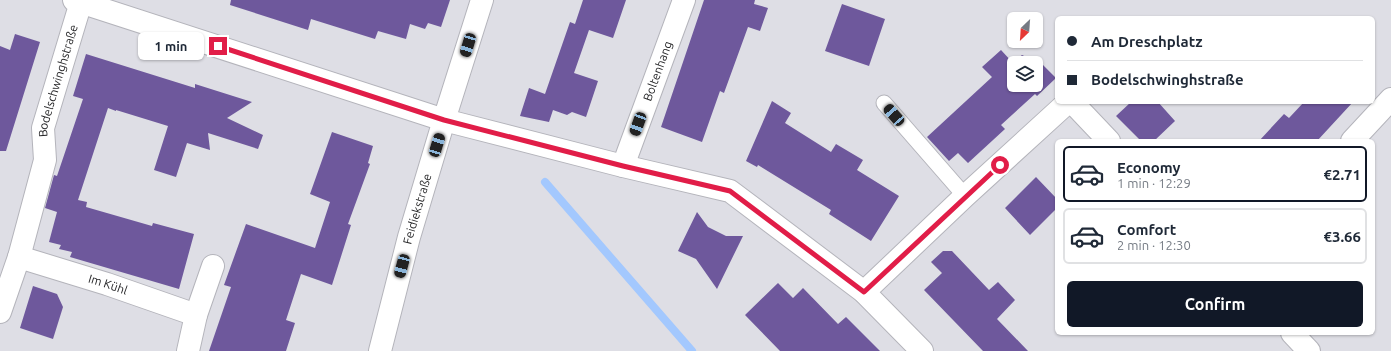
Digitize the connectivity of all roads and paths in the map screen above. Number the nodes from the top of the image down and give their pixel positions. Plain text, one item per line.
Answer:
1 (482, 0) edge
2 (684, 0) edge
3 (77, 1) edge
4 (1391, 99) edge
5 (884, 103) dead end
6 (1066, 104) edge
7 (1074, 104) edge
8 (444, 120) junction
9 (1107, 139) edge
10 (1354, 139) edge
11 (623, 166) junction
12 (965, 196) junction
13 (19, 257) junction
14 (212, 266) dead end
15 (864, 292) junction
16 (0, 312) edge
17 (196, 315) junction
18 (1294, 335) edge
19 (188, 351) edge
20 (380, 351) edge
21 (922, 351) edge
22 (1309, 351) edge

1 - 8 street, Feidiekstraße
2 - 11 street, Boltenhang
3 - 8 street, Bodelschwinghstraße
3 - 13 street, Bodelschwinghstraße
4 - 10 street
5 - 12 lane
6 - 12 street
7 - 9 street
8 - 11 street
8 - 20 street, Feidiekstraße
11 - 15 street
12 - 15 street
13 - 16 street
13 - 17 street, Im Kühl
14 - 17 street
15 - 21 street
17 - 19 street
18 - 22 street

